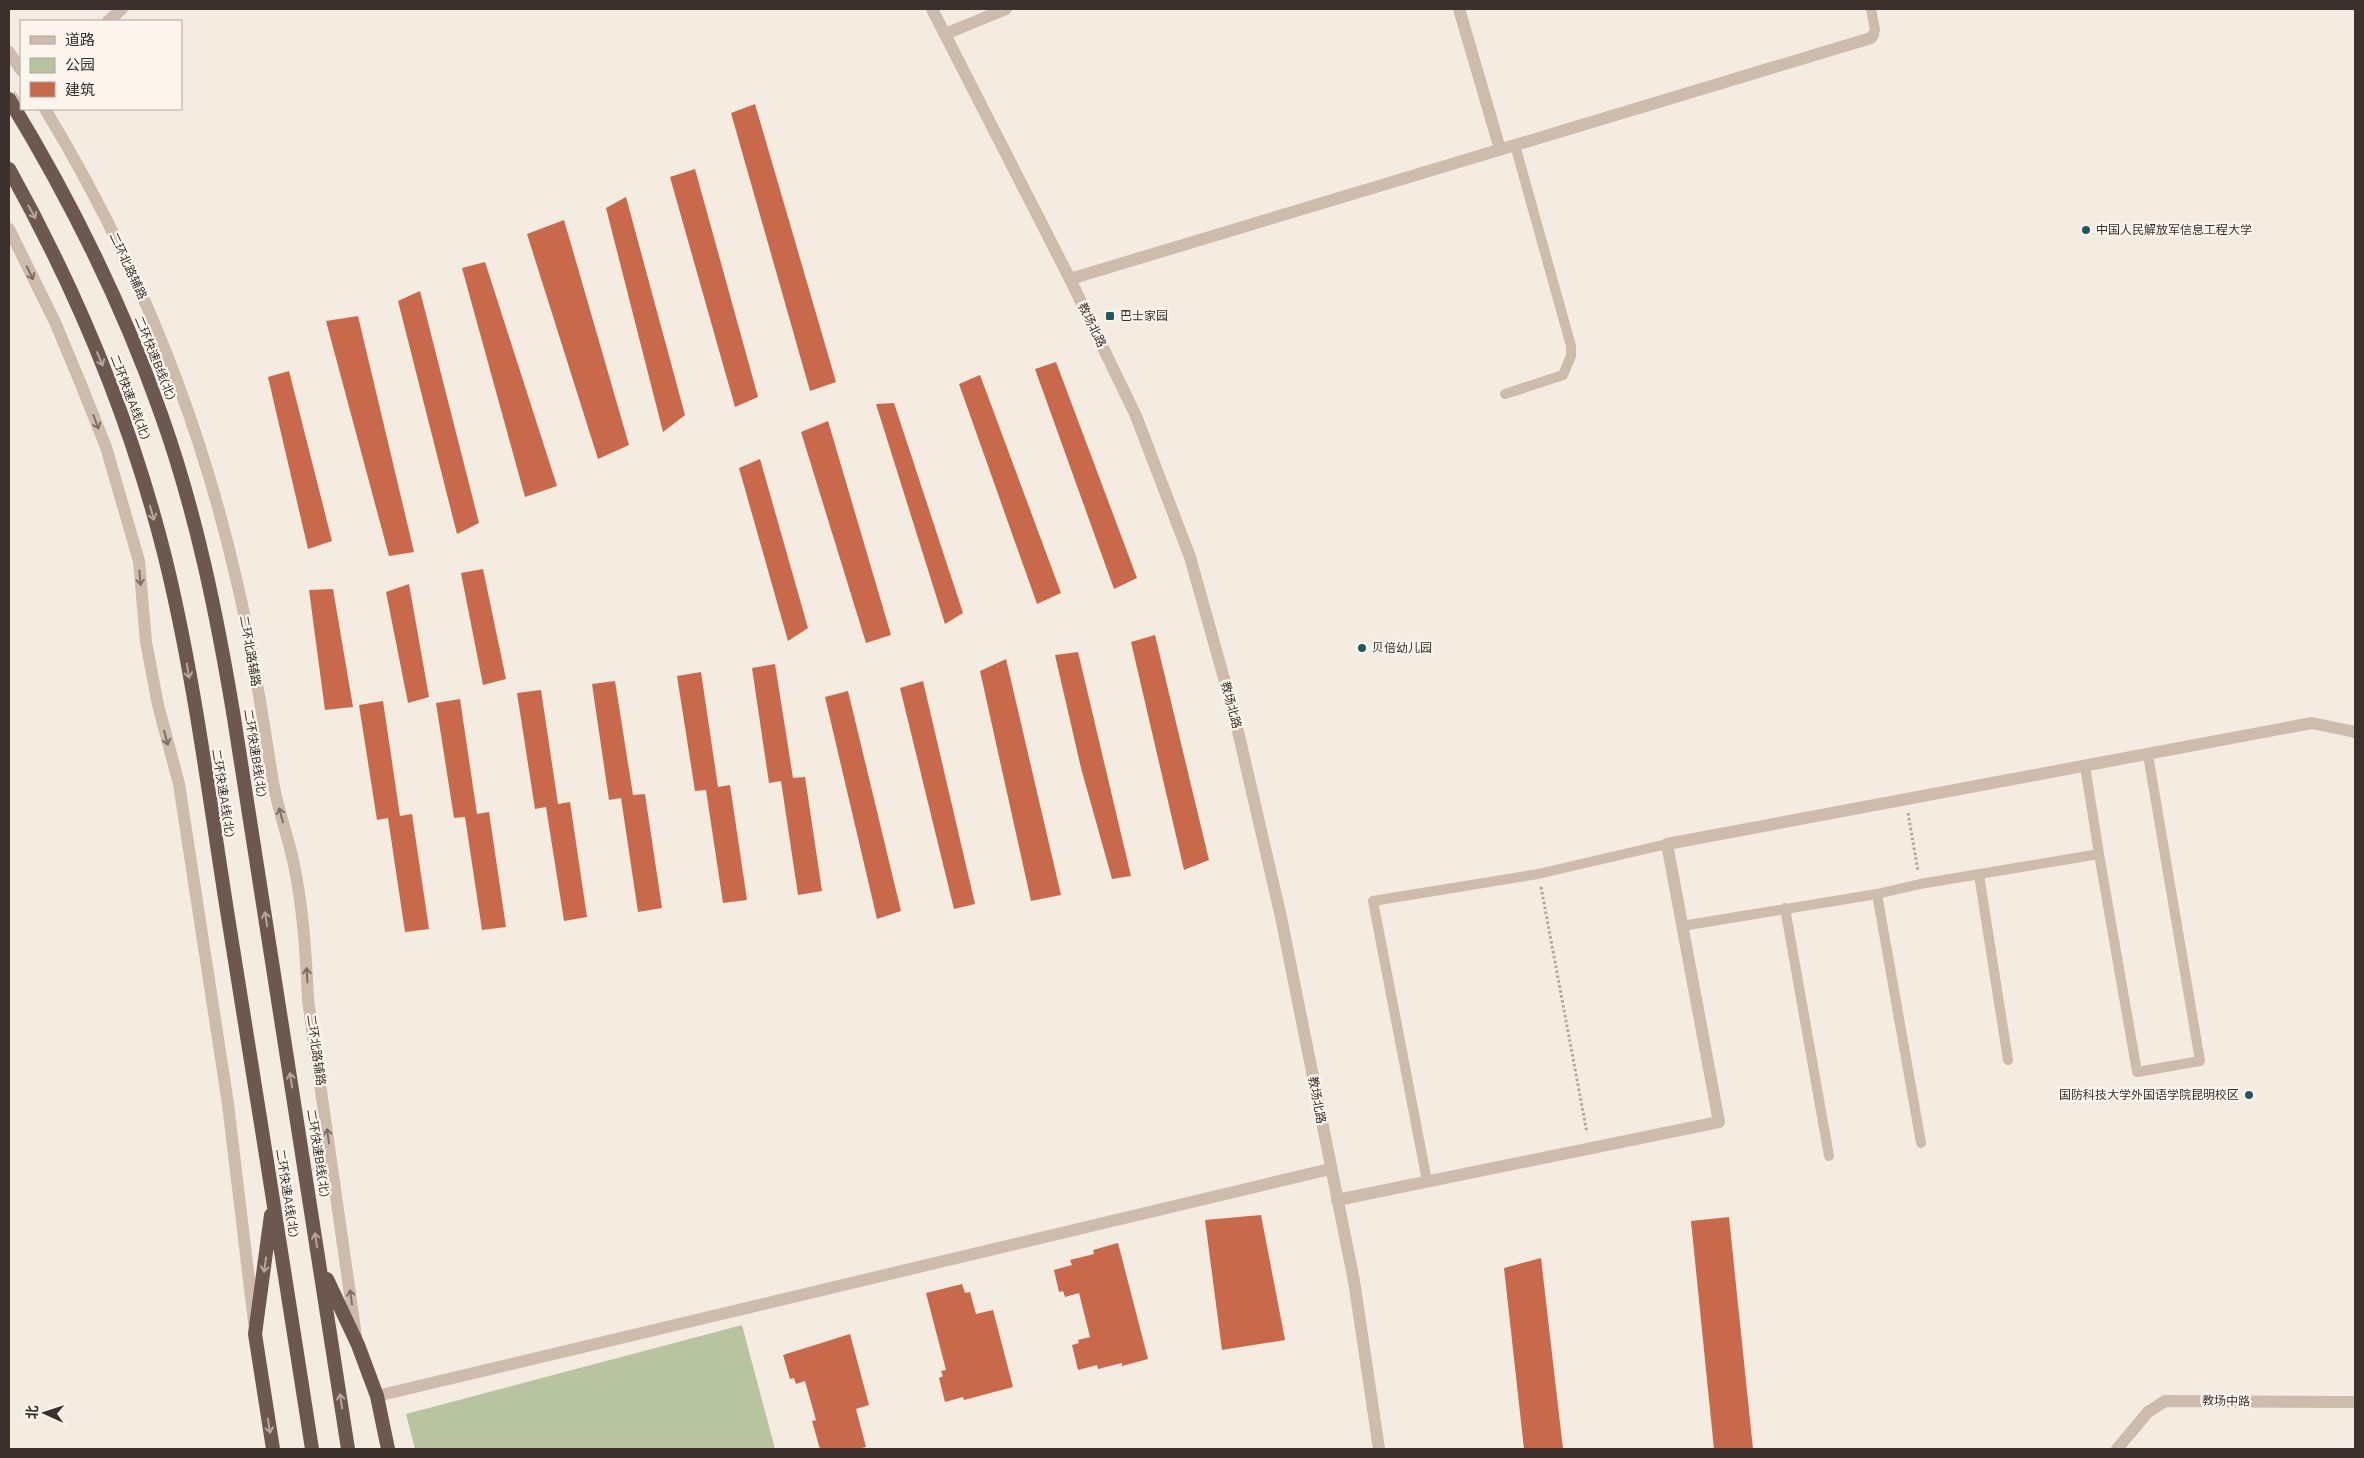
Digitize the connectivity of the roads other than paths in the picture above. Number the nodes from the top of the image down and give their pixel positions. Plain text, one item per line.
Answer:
1 (122, 9) edge
2 (932, 9) edge
3 (1006, 9) edge
4 (1459, 9) edge
5 (1871, 9) edge
6 (109, 20) edge
7 (945, 34) junction
8 (1873, 35) joint
9 (9, 52) edge
10 (20, 68) edge
11 (9, 98) edge
12 (46, 110) edge
13 (1515, 145) junction
14 (1500, 149) junction
15 (9, 170) edge
16 (9, 230) edge
17 (1070, 279) junction
18 (1505, 394) dead end
19 (2355, 732) edge
20 (2148, 755) junction
21 (2085, 766) junction
22 (1667, 844) junction
23 (2099, 854) junction
24 (1979, 875) junction
25 (1877, 894) junction
26 (1785, 908) junction
27 (1682, 926) junction
28 (2008, 1060) dead end
29 (1921, 1143) dead end
30 (1828, 1156) dead end
31 (1330, 1169) junction
32 (1427, 1181) junction
33 (274, 1200) junction
34 (1337, 1200) junction
35 (320, 1264) junction
36 (256, 1334) junction
37 (358, 1345) junction
38 (377, 1396) junction
39 (2355, 1402) edge
40 (273, 1449) edge
41 (312, 1449) edge
42 (348, 1449) edge
43 (388, 1449) edge
44 (1379, 1449) edge
45 (2117, 1449) edge

1 - 6 street
2 - 7 street, 教场北路
3 - 7 street
4 - 14 street
5 - 8 lane
7 - 17 street, 教场北路
8 - 13 street
9 - 10 street
35 -> 11 highway, 二环快速B线(北)
37 -> 12 street, 二环北路辅路
13 - 14 street
13 - 18 lane
14 - 17 street
15 -> 33 highway, 二环快速A线(北)
16 -> 36 street
17 - 31 street, 教场北路
19 - 20 street
20 - 21 street
20 - 23 lane
21 - 22 street
21 - 23 lane
22 - 27 street
22 - 32 lane
23 - 24 lane
24 - 25 lane
24 - 28 lane
25 - 26 lane
25 - 29 lane
26 - 27 lane
26 - 30 lane
27 - 32 street
31 - 34 street, 教场北路
31 - 38 street
32 - 34 street
33 -> 36 highway
33 - 41 highway, 二环快速A线(北)
34 - 44 street, 教场北路
35 - 37 highway
42 -> 35 highway, 二环快速B线(北)
36 -> 40 highway
37 - 38 highway
38 - 43 highway
39 - 45 street, 教场中路

